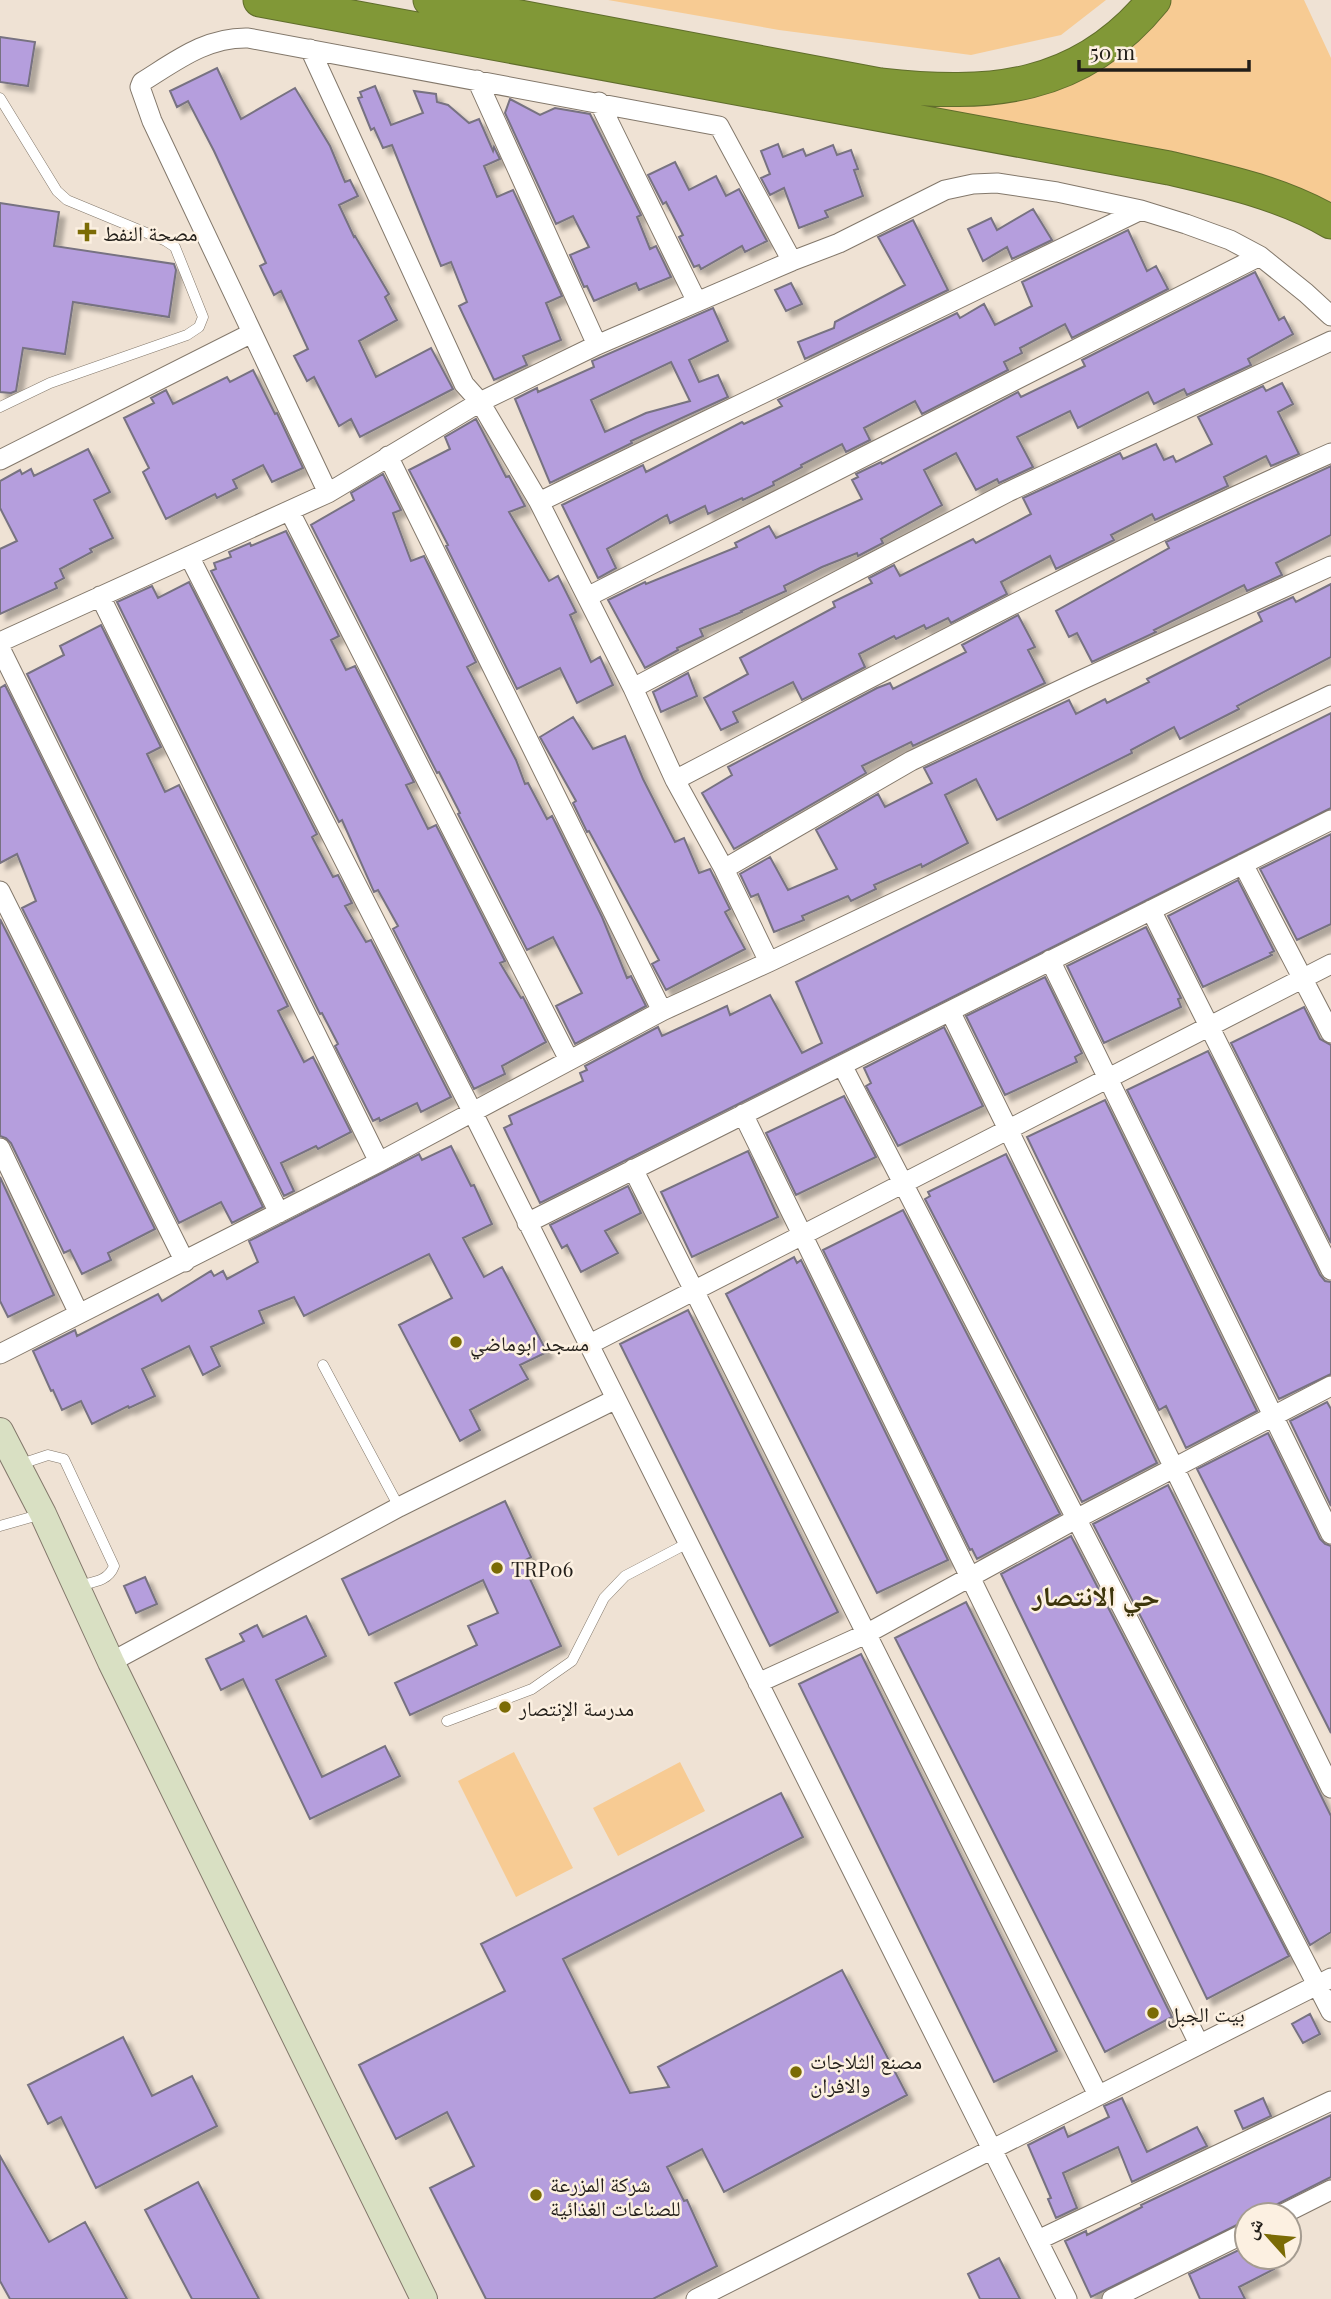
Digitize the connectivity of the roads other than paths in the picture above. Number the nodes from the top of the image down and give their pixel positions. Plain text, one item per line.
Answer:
1 (260, 0) edge
2 (430, 0) edge
3 (1154, 0) edge
4 (310, 49) junction
5 (477, 80) junction
6 (0, 98) edge
7 (599, 102) junction
8 (1141, 210) junction
9 (1331, 222) edge
10 (1260, 256) junction
11 (792, 261) junction
12 (697, 302) junction
13 (1331, 316) edge
14 (252, 333) junction
15 (1331, 341) edge
16 (597, 345) junction
17 (480, 402) junction
18 (0, 407) edge
19 (1331, 453) edge
20 (388, 456) junction
21 (0, 460) edge
22 (328, 493) junction
23 (539, 502) junction
24 (290, 512) junction
25 (189, 556) junction
26 (1331, 566) edge
27 (100, 596) junction
28 (587, 597) junction
29 (0, 642) edge
30 (0, 648) edge
31 (633, 688) junction
32 (1331, 695) edge
33 (675, 780) junction
34 (1331, 820) edge
35 (1243, 864) junction
36 (724, 869) junction
37 (0, 891) edge
38 (1151, 910) junction
39 (1050, 960) junction
40 (769, 962) junction
41 (1331, 964) edge
42 (1303, 979) junction
43 (662, 1011) junction
44 (950, 1011) junction
45 (1209, 1027) junction
46 (1331, 1033) edge
47 (569, 1060) junction
48 (842, 1065) junction
49 (1108, 1079) junction
50 (472, 1111) junction
51 (743, 1114) junction
52 (1008, 1130) junction
53 (0, 1149) edge
54 (379, 1162) junction
55 (633, 1169) junction
56 (903, 1184) junction
57 (279, 1213) junction
58 (527, 1223) junction
59 (802, 1235) junction
60 (185, 1262) junction
61 (1331, 1270) edge
62 (694, 1291) junction
63 (79, 1314) junction
64 (588, 1345) junction
65 (0, 1354) edge
66 (323, 1365) dead end
67 (1331, 1386) edge
68 (616, 1399) junction
69 (1273, 1416) junction
70 (0, 1431) edge
71 (18, 1465) junction
72 (1175, 1469) junction
73 (399, 1507) junction
74 (43, 1514) junction
75 (1076, 1519) junction
76 (0, 1526) edge
77 (1331, 1534) edge
78 (688, 1543) junction
79 (971, 1578) junction
80 (76, 1587) junction
81 (866, 1634) junction
82 (111, 1662) junction
83 (758, 1683) junction
84 (447, 1721) dead end
85 (1331, 1788) edge
86 (1324, 1981) edge
87 (1331, 2012) edge
88 (1199, 2044) junction
89 (1098, 2095) junction
90 (1331, 2101) edge
91 (992, 2149) junction
92 (1331, 2190) edge
93 (1303, 2204) edge
94 (1233, 2239) edge
95 (1038, 2240) junction
96 (424, 2299) edge
97 (696, 2299) edge
98 (1067, 2299) edge
99 (1112, 2299) edge

1 - 9 highway
2 - 3 highway
4 - 5 street
4 - 14 street
4 - 17 street
5 - 7 street
5 - 16 street
6 - 18 lane
7 - 11 street
7 - 12 street
8 - 10 street
8 - 11 street
8 - 23 street
10 - 13 street
10 - 28 street
11 - 12 street
12 - 16 street
14 - 21 street
14 - 22 street
15 - 31 street
16 - 17 street
17 - 20 street
17 - 23 street
19 - 33 street
20 - 22 street
20 - 43 street
22 - 24 street
23 - 28 street
24 - 25 street
24 - 47 street
25 - 27 street
25 - 50 street
26 - 36 street
27 - 29 street
27 - 54 street
28 - 31 street
30 - 57 street
31 - 33 street
32 - 40 street
33 - 36 street
34 - 35 street
35 - 38 street
35 - 42 street
36 - 40 street
37 - 60 street
38 - 39 street
38 - 45 street
39 - 44 street
39 - 49 street
40 - 43 street
41 - 42 street
42 - 45 street
42 - 46 street
43 - 47 street
44 - 48 street
44 - 52 street
45 - 49 street
45 - 61 street
47 - 50 street
48 - 51 street
48 - 56 street
49 - 52 street
49 - 69 street
50 - 54 street
50 - 58 street
51 - 55 street
51 - 59 street
52 - 56 street
52 - 72 street
53 - 63 street
54 - 57 street
55 - 58 street
55 - 62 street
56 - 59 street
56 - 75 street
57 - 60 street
58 - 64 street
59 - 62 street
59 - 79 street
60 - 63 street
62 - 64 street
62 - 81 street
63 - 65 street
64 - 68 street
66 - 73 lane
67 - 69 street
68 - 73 street
68 - 78 street
69 - 72 street
69 - 77 street
70 - 71 street
71 - 74 street
71 - 80 lane
72 - 75 street
72 - 85 street
73 - 82 street
74 - 76 lane
74 - 80 street
75 - 79 street
75 - 86 street
78 - 83 street
78 - 84 lane
79 - 81 street
79 - 88 street
80 - 82 street
81 - 83 street
81 - 89 street
82 - 96 street
83 - 91 street
86 - 87 street
86 - 88 street
88 - 89 street
89 - 91 street
90 - 95 street
91 - 95 street
91 - 97 street
92 - 93 street
94 - 99 street
95 - 98 street

